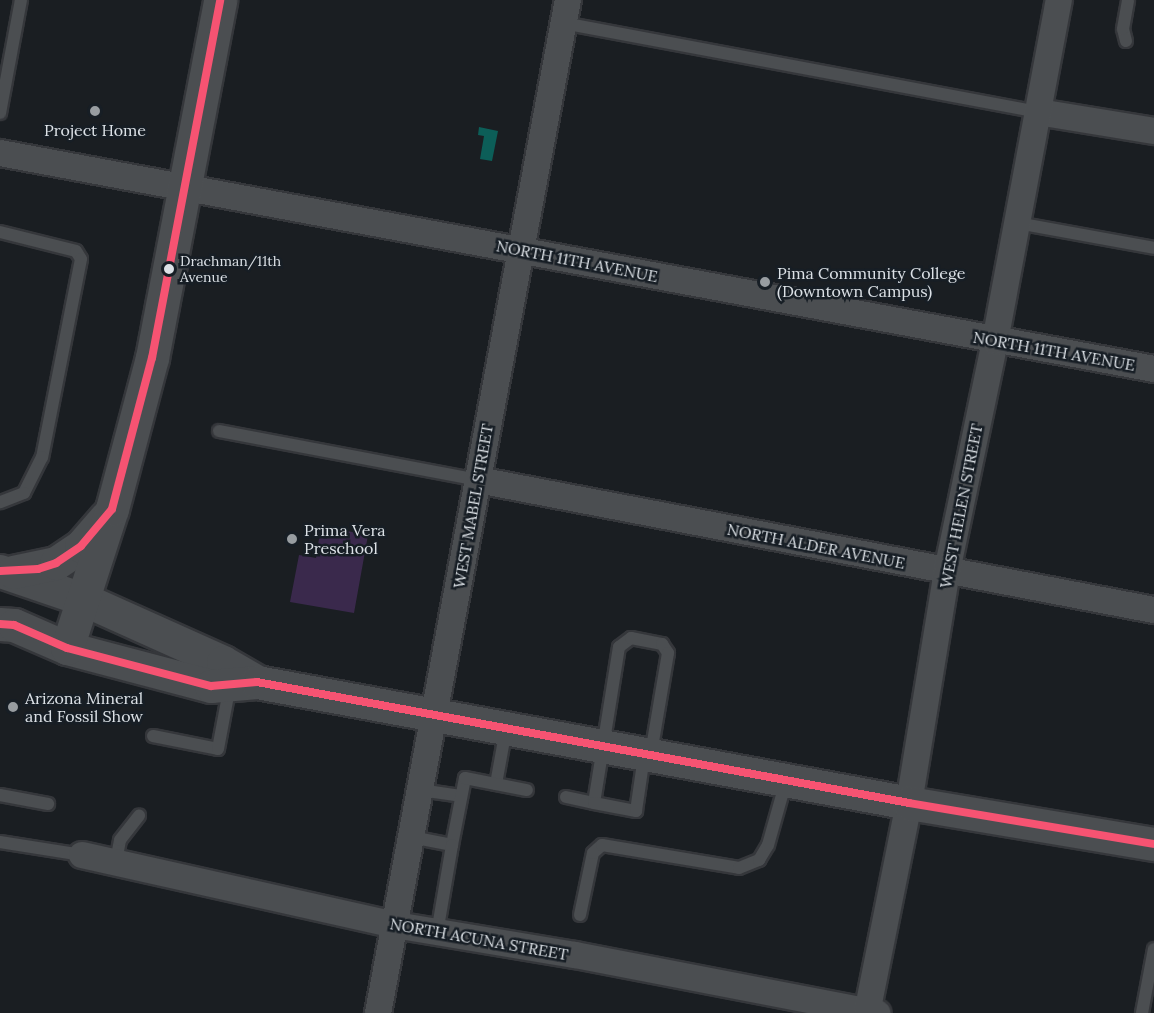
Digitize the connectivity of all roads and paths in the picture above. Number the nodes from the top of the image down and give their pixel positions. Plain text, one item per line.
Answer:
1 (21, 0) edge
2 (220, 0) edge
3 (1059, 0) edge
4 (1128, 0) edge
5 (566, 11) edge
6 (1126, 41) dead end
7 (1038, 112) junction
8 (0, 113) edge
9 (1154, 131) edge
10 (0, 153) edge
11 (185, 186) junction
12 (1017, 223) junction
13 (0, 232) edge
14 (1154, 248) edge
15 (519, 249) junction
16 (995, 341) junction
17 (1154, 369) edge
18 (219, 431) dead end
19 (478, 480) junction
20 (0, 502) edge
21 (112, 509) junction
22 (6, 571) edge
23 (947, 571) junction
24 (85, 600) junction
25 (1154, 610) edge
26 (0, 624) edge
27 (67, 648) junction
28 (244, 683) junction
29 (434, 714) junction
30 (506, 728) junction
31 (153, 736) dead end
32 (605, 746) junction
33 (648, 754) junction
34 (786, 780) junction
35 (496, 784) junction
36 (420, 790) junction
37 (527, 790) dead end
38 (0, 795) edge
39 (461, 796) junction
40 (566, 797) dead end
41 (594, 803) junction
42 (909, 803) junction
43 (48, 804) dead end
44 (139, 816) dead end
45 (411, 837) junction
46 (0, 842) edge
47 (1154, 844) edge
48 (452, 845) junction
49 (82, 855) joint
50 (116, 861) junction
51 (580, 915) dead end
52 (394, 925) junction
53 (436, 933) junction
54 (1154, 950) edge
55 (871, 1012) edge
56 (378, 1013) edge
57 (1142, 1013) edge

1 - 8 lane
2 - 11 main road
3 - 7 street, WEST HELEN STREET
4 - 6 lane
5 - 7 lane
5 - 15 street, WEST MABEL STREET
7 - 9 street
7 - 12 street, WEST HELEN STREET
10 - 11 street, NORTH 11TH AVENUE
11 - 15 street, NORTH 11TH AVENUE
11 - 21 main road
12 - 14 lane
12 - 16 street, WEST HELEN STREET
13 - 20 lane
15 - 16 street, NORTH 11TH AVENUE
15 - 19 street, WEST MABEL STREET
16 - 17 street, NORTH 11TH AVENUE
16 - 23 street, WEST HELEN STREET
18 - 19 lane
19 - 23 street, NORTH ALDER AVENUE
19 - 29 street, WEST MABEL STREET
21 - 22 main road
21 - 24 main road
22 - 24 main road
23 - 25 street, NORTH ALDER AVENUE
23 - 42 street, WEST HELEN STREET
24 - 27 main road
24 - 28 main road
26 - 27 main road
27 - 28 main road
28 - 29 main road
28 - 31 lane
29 - 30 main road
29 - 36 street, WEST MABEL STREET
30 - 32 main road
30 - 35 lane
32 - 33 main road
32 - 33 lane
32 - 41 lane
33 - 34 main road
33 - 41 lane
34 - 42 main road
34 - 51 lane
35 - 37 lane
35 - 39 lane
36 - 39 lane
36 - 45 street, WEST MABEL STREET
38 - 43 lane
39 - 48 lane
40 - 41 lane
42 - 47 main road
42 - 55 street, WEST HELEN STREET
44 - 50 lane
45 - 48 lane
45 - 52 street, WEST MABEL STREET
46 - 49 lane
48 - 53 lane
49 - 50 street, NORTH ACUNA STREET
50 - 52 street, NORTH ACUNA STREET
52 - 53 street, NORTH ACUNA STREET
52 - 56 street, WEST MABEL STREET
53 - 55 street, NORTH ACUNA STREET
54 - 57 lane

